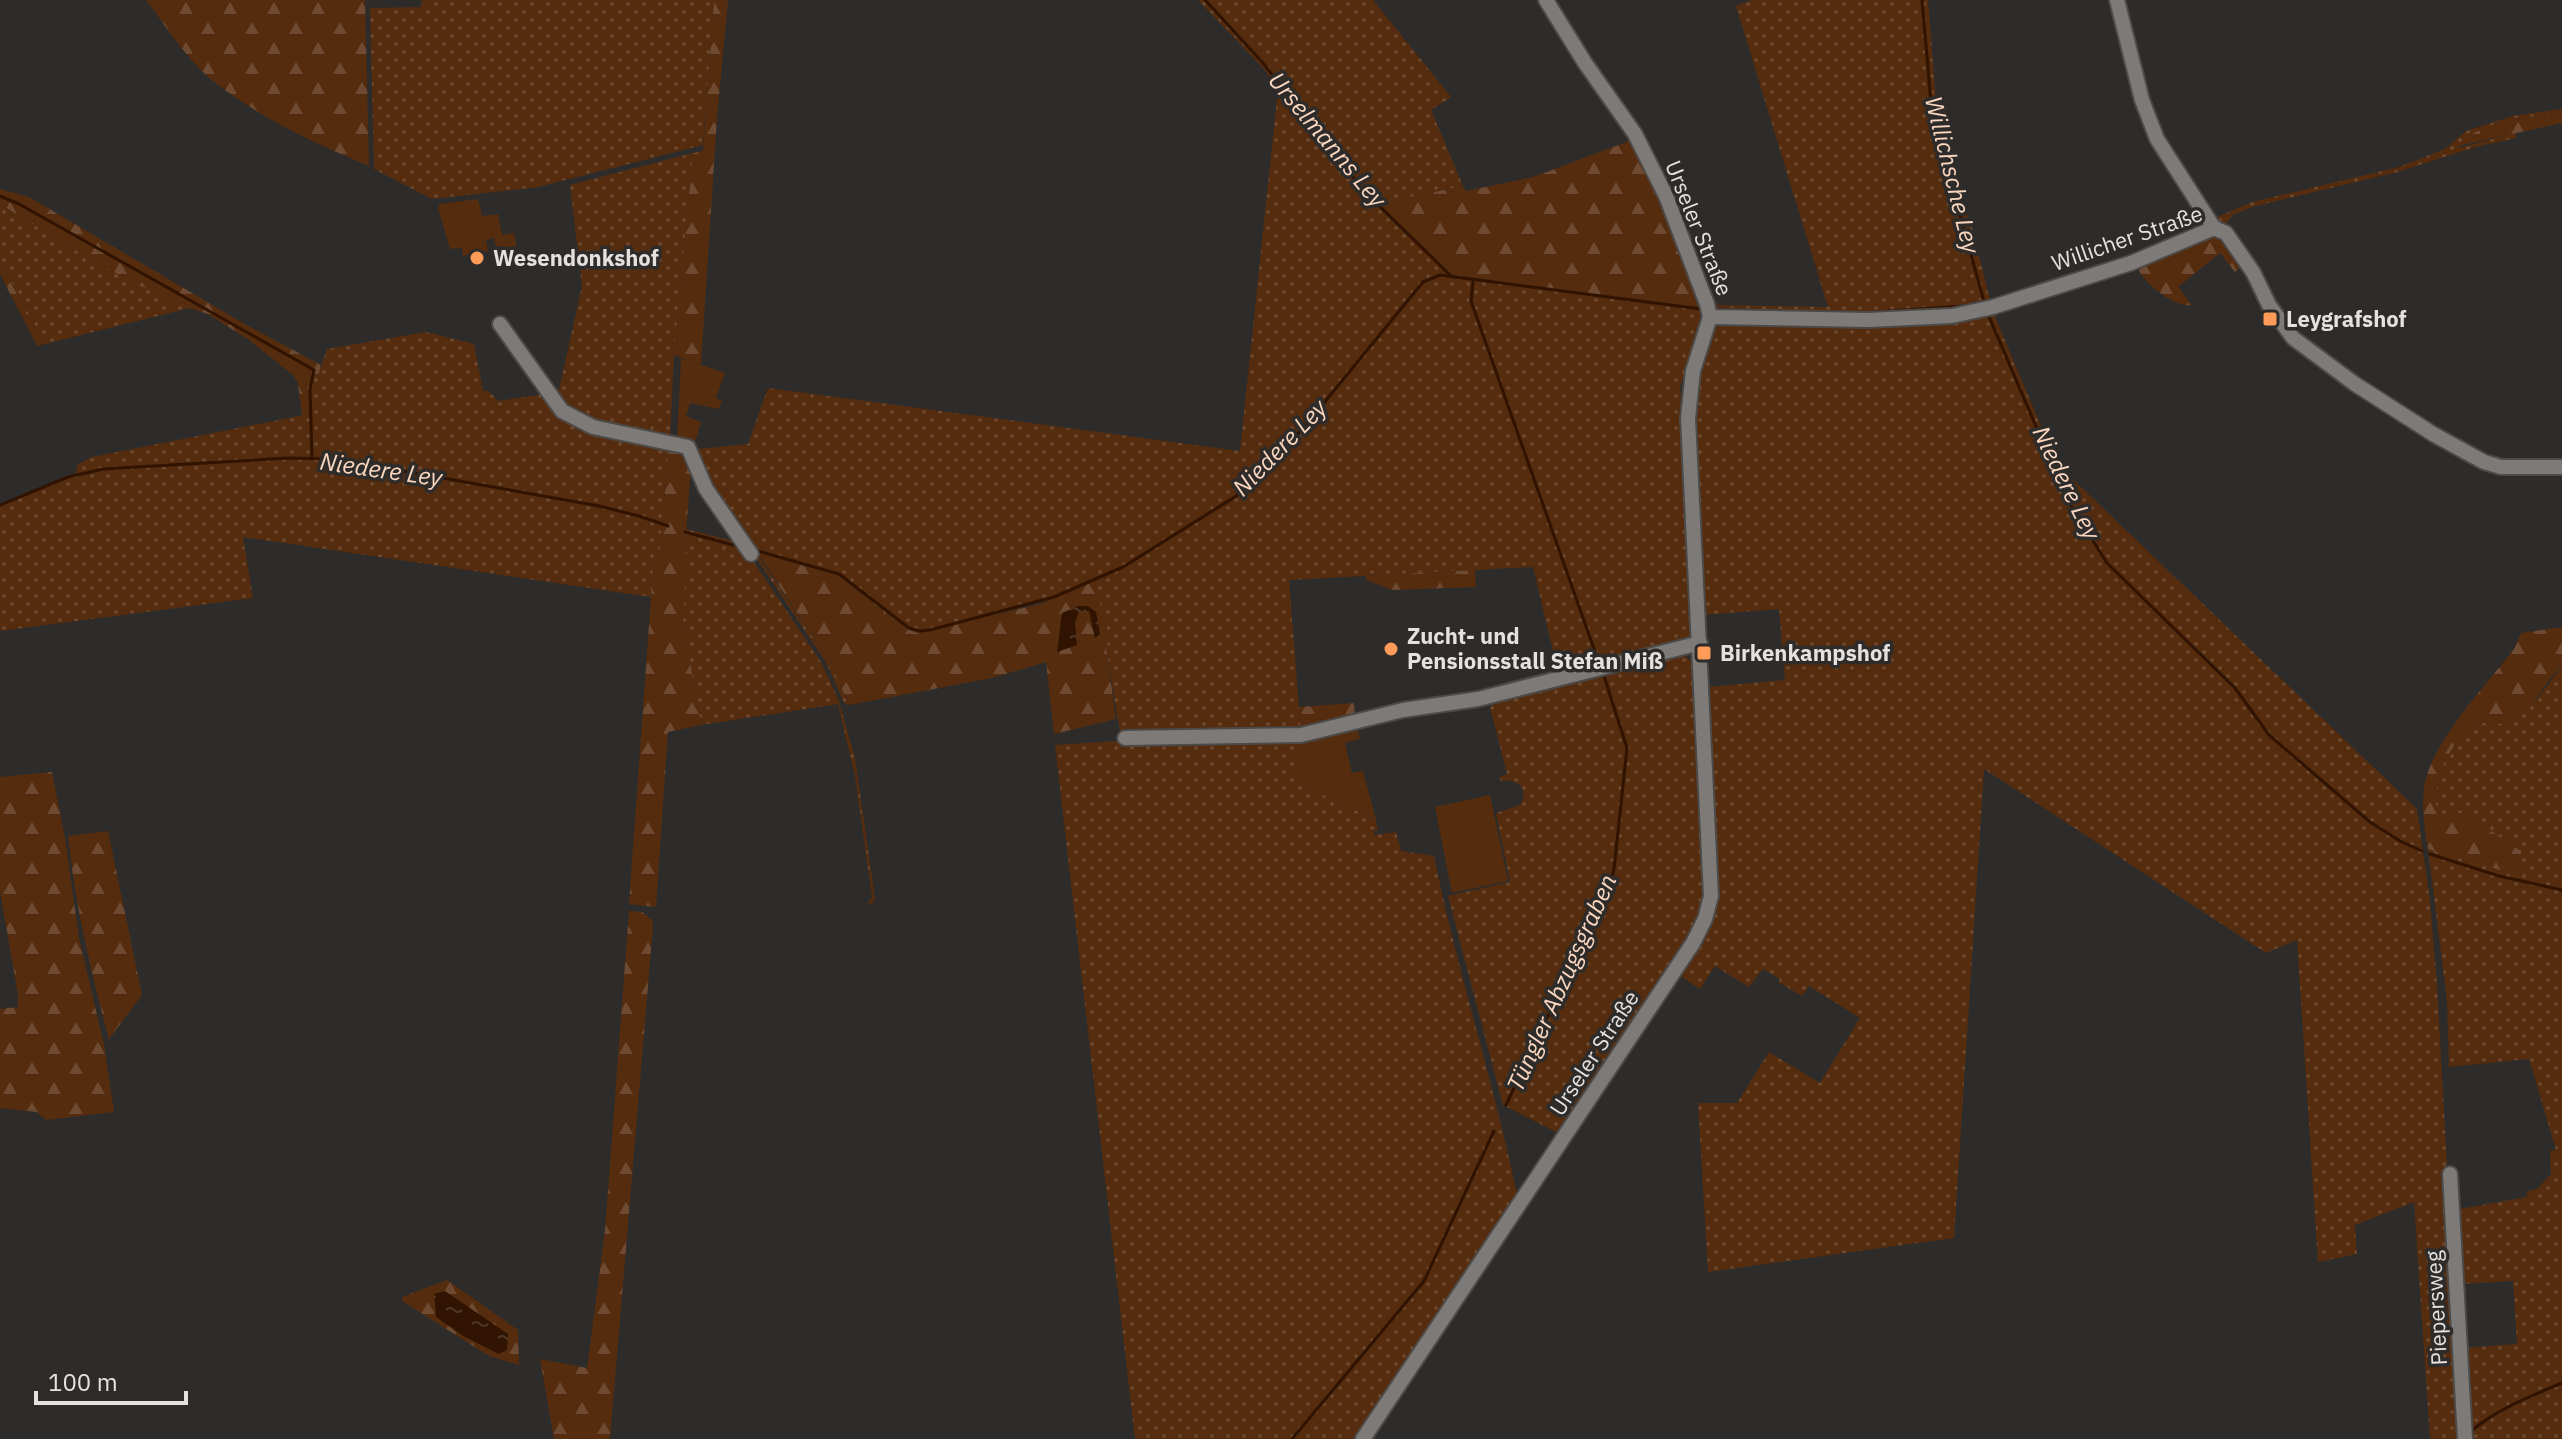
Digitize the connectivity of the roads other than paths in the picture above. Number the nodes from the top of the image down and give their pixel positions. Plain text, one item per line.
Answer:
1 (1546, 0) edge
2 (2117, 0) edge
3 (2214, 228) junction
4 (1710, 317) junction
5 (500, 324) dead end
6 (2562, 467) edge
7 (751, 554) dead end
8 (1700, 643) junction
9 (1125, 738) dead end
10 (2450, 1174) dead end
11 (1363, 1439) edge
12 (2465, 1439) edge

1 - 4 street, Urseler Straße
2 - 3 street
3 - 4 street, Willicher Straße
3 - 6 street, Willicher Straße
4 - 8 street, Urseler Straße
5 - 7 street
8 - 9 street
8 - 11 street, Urseler Straße
10 - 12 street, Piepersweg

